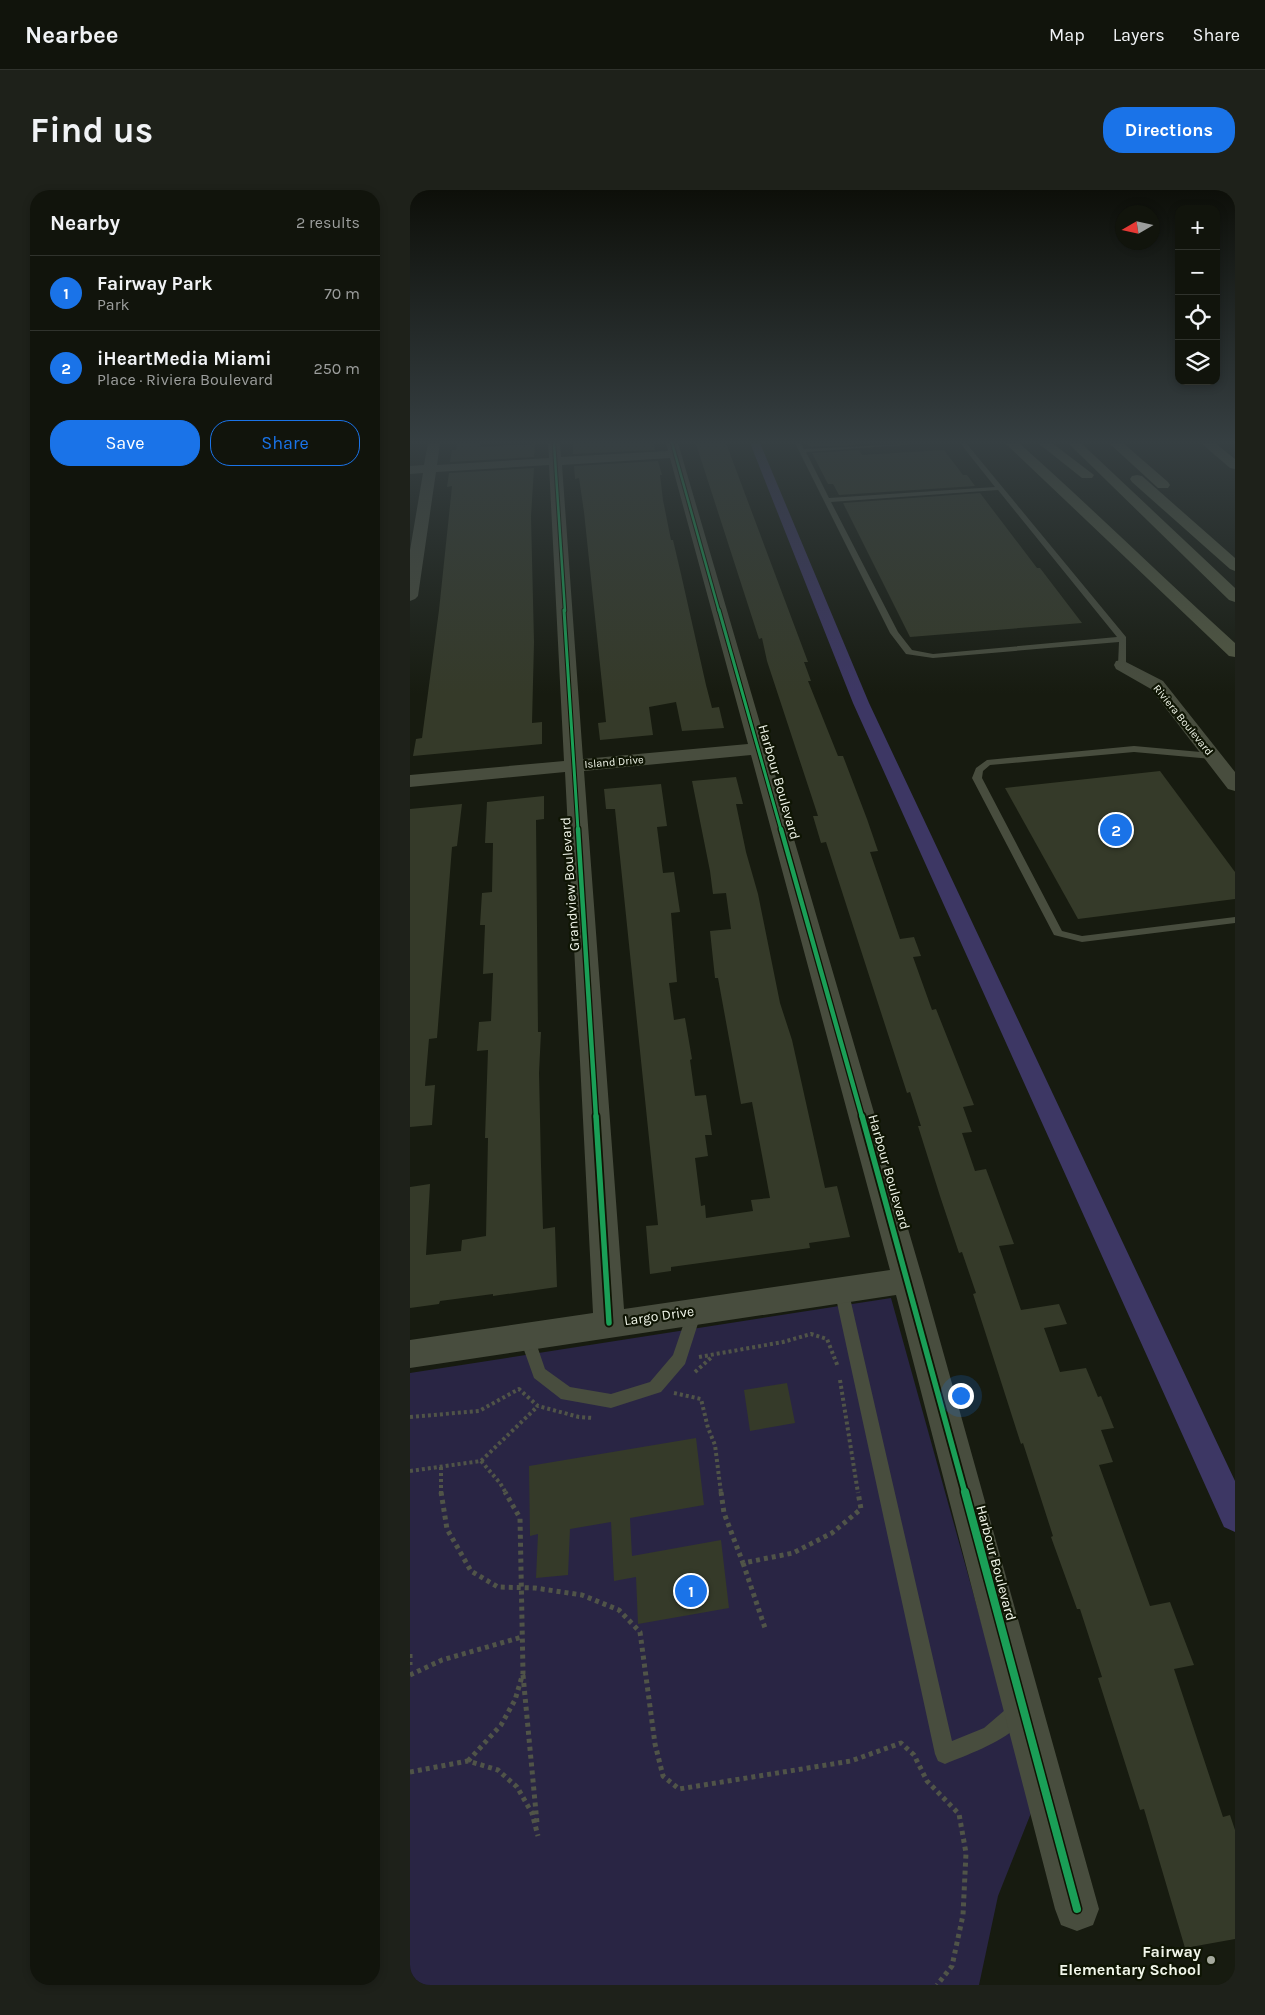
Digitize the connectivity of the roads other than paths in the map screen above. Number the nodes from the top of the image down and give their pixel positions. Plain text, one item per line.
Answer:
1 (421, 527) edge
2 (559, 527) edge
3 (696, 527) edge
4 (840, 527) edge
5 (1032, 527) edge
6 (1102, 527) edge
7 (1123, 527) edge
8 (1149, 527) edge
9 (1161, 527) edge
10 (1194, 527) edge
11 (1208, 527) edge
12 (1235, 549) edge
13 (1202, 566) junction
14 (1235, 566) edge
15 (410, 596) edge
16 (1235, 597) edge
17 (1123, 639) junction
18 (1235, 642) edge
19 (1235, 652) edge
20 (1122, 665) joint
21 (758, 749) junction
22 (1212, 756) junction
23 (574, 766) junction
24 (410, 781) edge
25 (1235, 785) edge
26 (1235, 920) edge
27 (908, 1280) junction
28 (842, 1289) junction
29 (695, 1311) junction
30 (609, 1324) junction
31 (527, 1336) junction
32 (410, 1354) edge
33 (1023, 1707) junction
34 (1078, 1909) dead end

1 - 15 street
2 - 23 street, Grandview Boulevard
3 - 21 street, Harbour Boulevard
4 - 17 lane
5 - 17 lane
6 - 19 highway
7 - 18 highway
8 - 13 highway
9 - 13 highway
10 - 14 highway
11 - 12 highway
13 - 16 highway
17 - 20 lane
20 - 22 street, Riviera Boulevard
21 - 23 street, Island Drive
21 - 27 street, Harbour Boulevard
22 - 25 street, Riviera Boulevard
22 - 26 lane
23 - 24 street, Island Drive
23 - 30 street, Grandview Boulevard
27 - 28 street, Largo Drive
27 - 33 street, Harbour Boulevard
28 - 29 street, Largo Drive
28 - 33 lane
29 - 30 street, Largo Drive
29 - 31 lane
30 - 31 street, Largo Drive
31 - 32 street, Largo Drive
33 - 34 street, Harbour Boulevard

